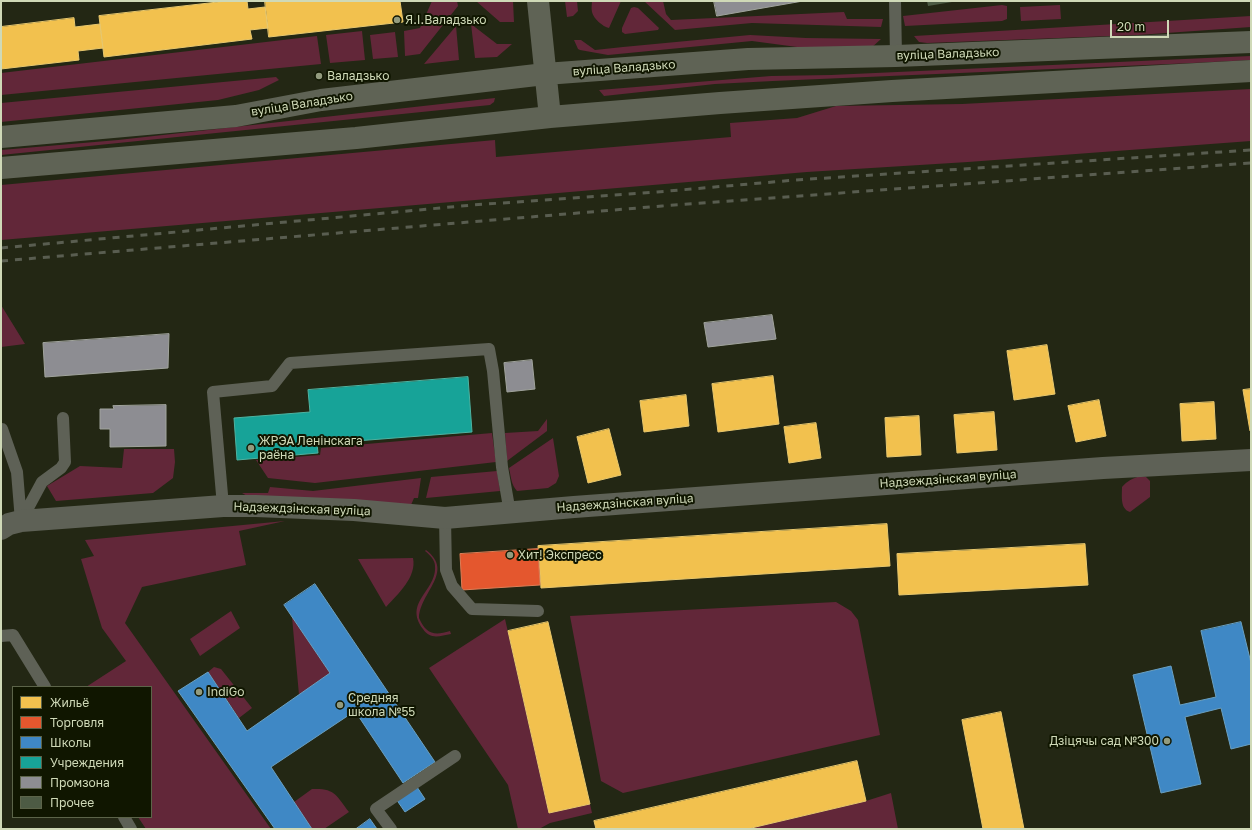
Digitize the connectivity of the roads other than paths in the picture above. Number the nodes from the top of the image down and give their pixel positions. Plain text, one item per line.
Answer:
1 (538, 1) edge
2 (895, 1) edge
3 (1251, 42) edge
4 (896, 56) junction
5 (1251, 71) edge
6 (545, 74) junction
7 (550, 117) junction
8 (1, 137) edge
9 (1, 168) edge
10 (63, 418) dead end
11 (2, 429) edge
12 (1251, 460) edge
13 (223, 506) junction
14 (510, 513) junction
15 (445, 518) junction
16 (11, 525) edge
17 (538, 611) dead end
18 (1, 636) edge
19 (44, 686) edge
20 (455, 756) dead end
21 (125, 818) edge
22 (131, 829) edge
23 (391, 829) edge

1 - 6 main road
2 - 4 lane
3 - 4 main road, вуліца Валадзько
4 - 6 main road, вуліца Валадзько
5 - 7 main road
6 - 7 main road
6 - 8 main road, вуліца Валадзько
7 - 9 main road
10 - 16 lane
11 - 16 lane
12 - 14 street, Надзеждзінская вуліца
13 - 14 lane
13 - 15 street, Надзеждзінская вуліца
13 - 16 street, Надзеждзінская вуліца
14 - 15 street, Надзеждзінская вуліца
15 - 17 lane
18 - 19 lane
20 - 23 lane
21 - 22 lane

